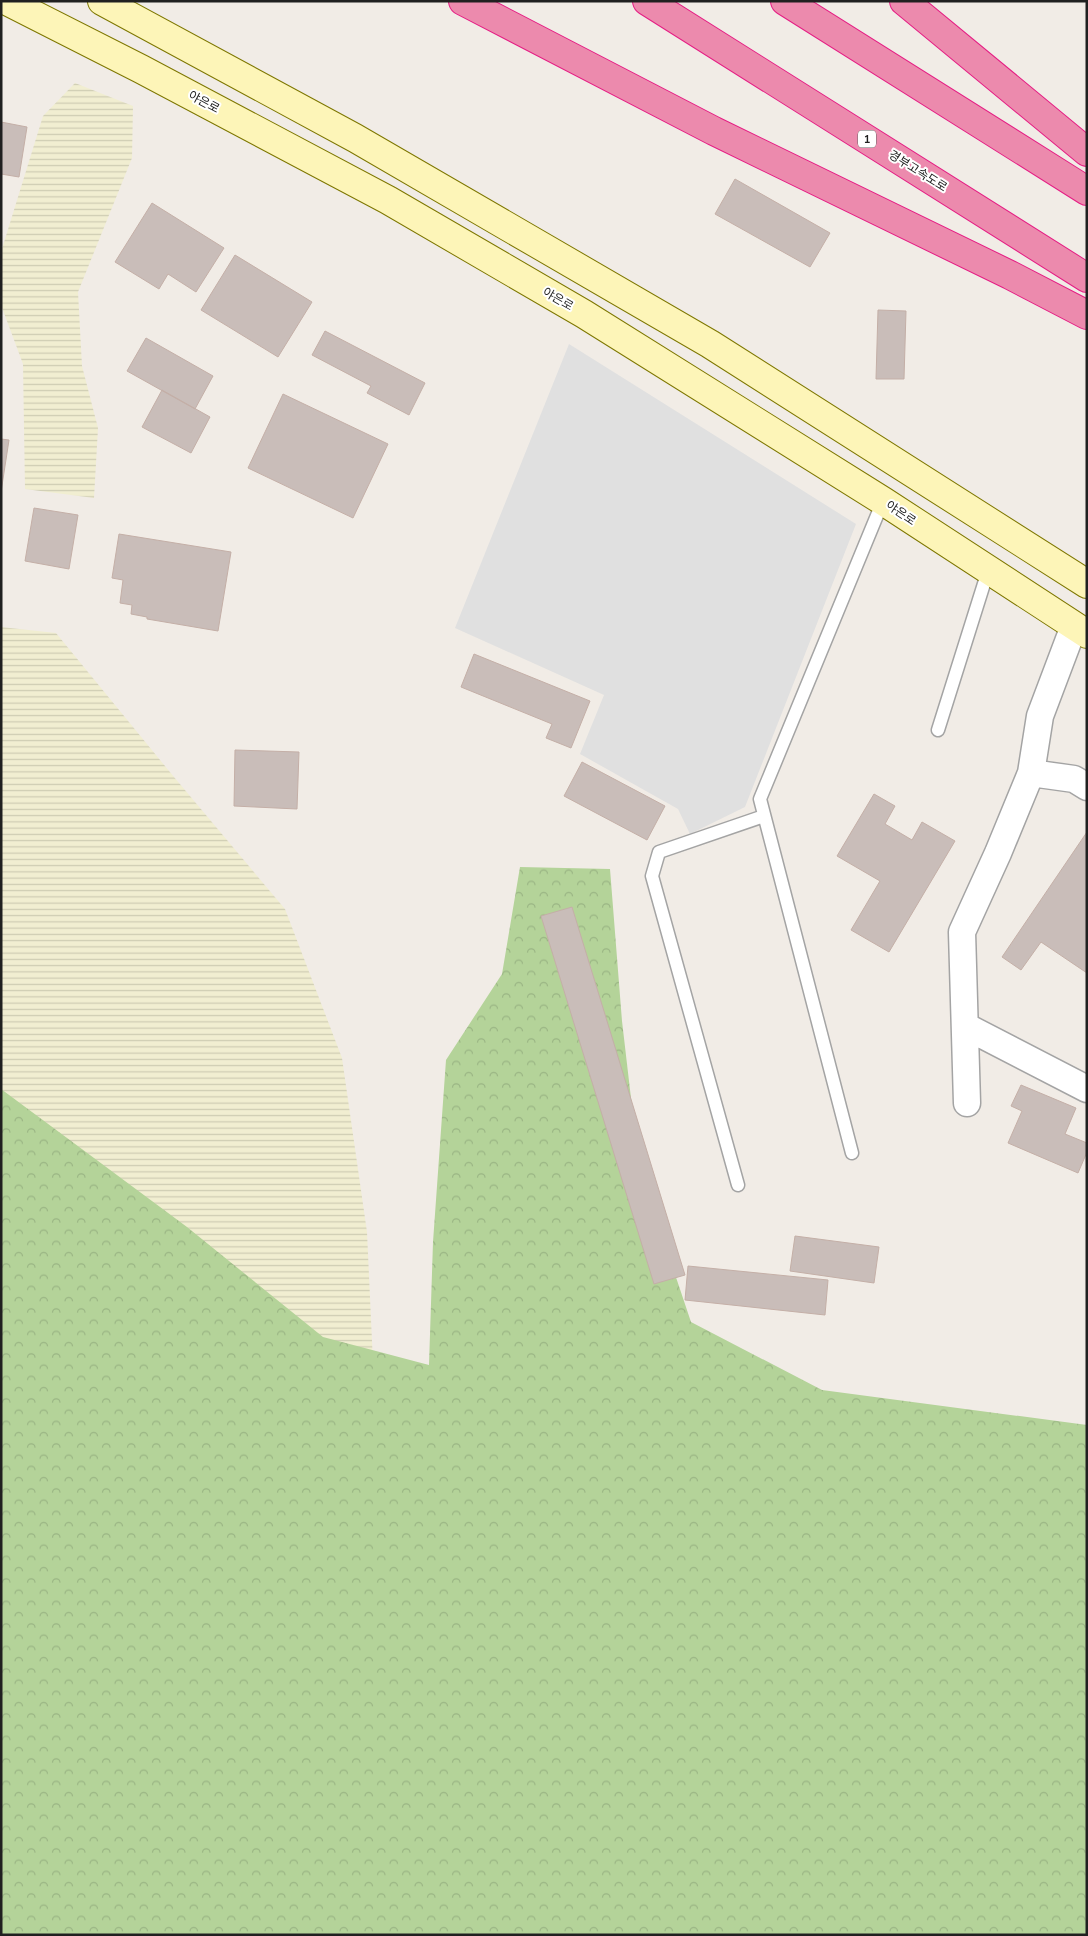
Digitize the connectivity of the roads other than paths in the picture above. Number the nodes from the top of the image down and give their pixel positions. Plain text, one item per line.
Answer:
1 (7, 1) edge
2 (102, 1) edge
3 (463, 1) edge
4 (647, 1) edge
5 (785, 1) edge
6 (904, 1) edge
7 (1087, 152) edge
8 (1087, 191) edge
9 (1087, 278) edge
10 (1087, 315) edge
11 (883, 501) junction
12 (988, 571) junction
13 (1087, 584) edge
14 (1080, 630) edge
15 (938, 730) dead end
16 (1031, 773) junction
17 (1087, 787) edge
18 (764, 816) junction
19 (965, 1026) junction
20 (1087, 1089) edge
21 (967, 1102) dead end
22 (852, 1153) dead end
23 (738, 1185) dead end

1 - 11 main road, 야은로
2 - 13 main road
3 - 10 highway
4 - 9 highway, 경부고속도로 / 1
5 - 8 highway
6 - 7 highway
11 - 12 main road, 야은로
11 - 18 lane
12 - 14 main road, 야은로
12 - 15 lane
14 - 16 street
16 - 17 street
16 - 19 street
18 - 22 lane
18 - 23 lane
19 - 20 street
19 - 21 street

